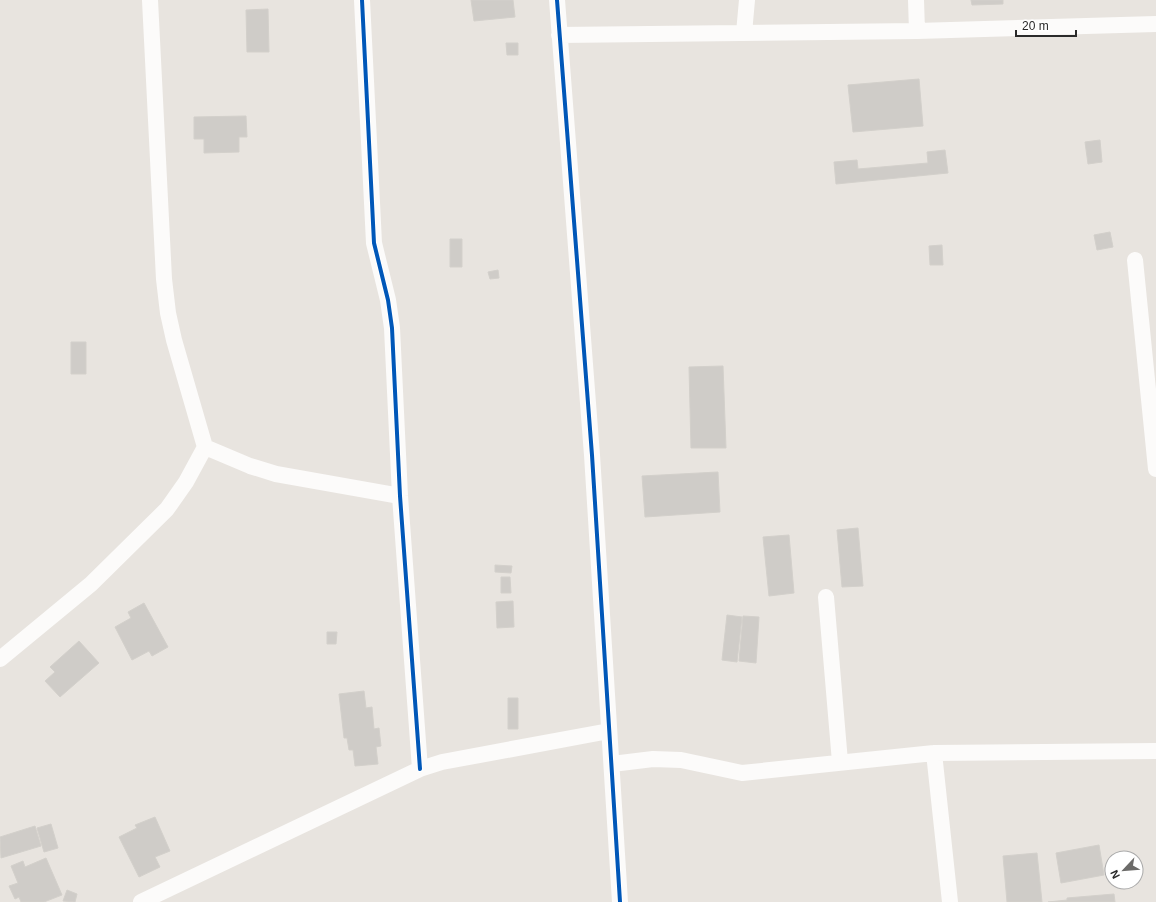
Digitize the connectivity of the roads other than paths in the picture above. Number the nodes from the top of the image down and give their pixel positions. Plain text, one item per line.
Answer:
1 (150, 0) edge
2 (362, 0) edge
3 (557, 0) edge
4 (747, 0) edge
5 (916, 0) edge
6 (1156, 24) edge
7 (917, 31) junction
8 (744, 33) junction
9 (559, 36) junction
10 (1135, 260) dead end
11 (205, 447) junction
12 (1156, 469) edge
13 (400, 496) junction
14 (826, 597) dead end
15 (0, 659) edge
16 (609, 731) junction
17 (1156, 751) edge
18 (934, 753) junction
19 (840, 762) junction
20 (612, 764) junction
21 (420, 769) junction
22 (142, 902) edge
23 (620, 902) edge
24 (950, 902) edge

1 - 11 street
2 - 13 street
3 - 9 street
4 - 8 street
5 - 7 street
6 - 7 street
7 - 8 street
8 - 9 street
9 - 16 street
10 - 12 street
11 - 13 street
11 - 15 street
13 - 21 street
14 - 19 street
16 - 20 street
16 - 21 street
17 - 18 street
18 - 19 street
18 - 24 street
19 - 20 street
20 - 23 street
21 - 22 street

